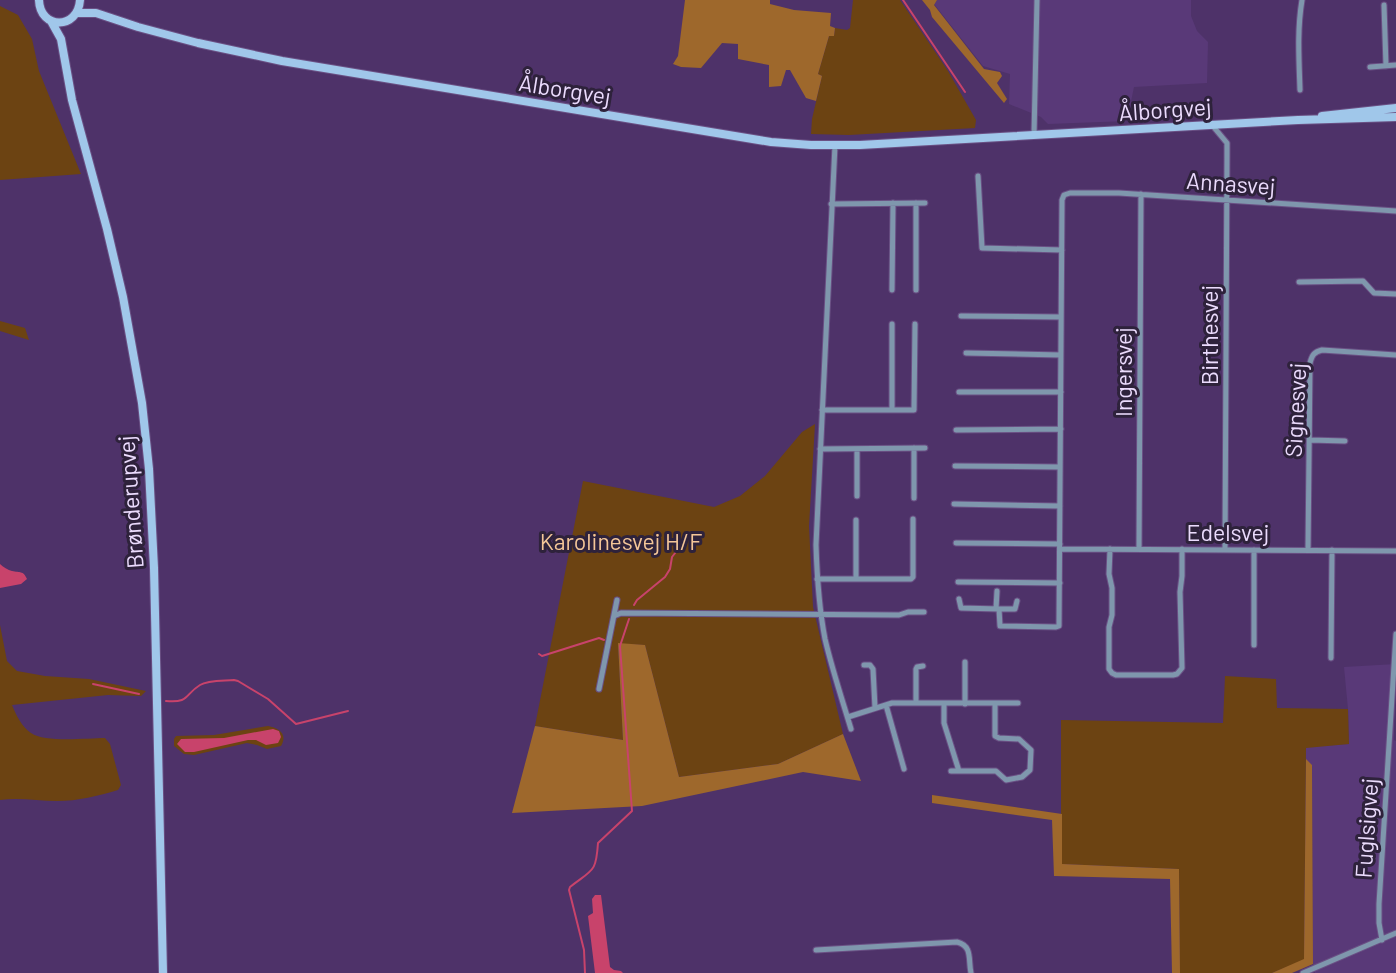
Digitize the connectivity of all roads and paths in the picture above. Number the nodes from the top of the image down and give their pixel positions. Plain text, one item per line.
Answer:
1 (81, 0) edge
2 (1037, 0) edge
3 (1302, 0) edge
4 (38, 1) edge
5 (1384, 5) dead end
6 (77, 13) junction
7 (96, 13) junction
8 (51, 21) junction
9 (66, 21) junction
10 (61, 39) junction
11 (1396, 65) edge
12 (1386, 66) junction
13 (1370, 67) dead end
14 (1300, 90) dead end
15 (1396, 108) edge
16 (1396, 117) edge
17 (1298, 120) junction
18 (1212, 125) junction
19 (1034, 135) junction
20 (835, 145) junction
21 (978, 176) dead end
22 (1142, 194) junction
23 (1227, 201) junction
24 (893, 203) junction
25 (916, 203) junction
26 (925, 203) dead end
27 (831, 204) junction
28 (1396, 211) edge
29 (1062, 250) junction
30 (1299, 282) dead end
31 (892, 290) dead end
32 (916, 290) dead end
33 (1396, 294) edge
34 (961, 316) dead end
35 (1061, 317) junction
36 (892, 324) dead end
37 (915, 324) dead end
38 (966, 354) dead end
39 (1061, 355) junction
40 (1396, 355) edge
41 (959, 392) dead end
42 (1061, 392) junction
43 (822, 410) junction
44 (892, 411) junction
45 (1061, 429) junction
46 (956, 430) dead end
47 (1310, 440) junction
48 (1345, 441) dead end
49 (914, 448) junction
50 (925, 448) dead end
51 (820, 449) junction
52 (857, 449) junction
53 (955, 466) dead end
54 (1060, 467) junction
55 (856, 496) dead end
56 (914, 498) dead end
57 (954, 505) dead end
58 (1060, 506) junction
59 (913, 519) dead end
60 (856, 520) dead end
61 (956, 543) dead end
62 (1060, 546) junction
63 (1110, 549) junction
64 (1139, 549) junction
65 (1182, 549) junction
66 (1225, 550) junction
67 (1255, 550) junction
68 (1308, 550) junction
69 (1332, 550) junction
70 (1396, 551) edge
71 (817, 579) junction
72 (856, 579) junction
73 (958, 582) dead end
74 (1060, 583) junction
75 (997, 591) dead end
76 (959, 598) dead end
77 (617, 600) dead end
78 (1017, 601) dead end
79 (998, 609) junction
80 (924, 612) dead end
81 (821, 615) junction
82 (614, 616) junction
83 (1396, 634) edge
84 (1254, 645) dead end
85 (1331, 658) dead end
86 (965, 662) dead end
87 (864, 665) dead end
88 (923, 666) dead end
89 (1394, 683) edge
90 (599, 689) dead end
91 (916, 703) junction
92 (944, 704) junction
93 (965, 704) junction
94 (995, 704) junction
95 (1018, 704) dead end
96 (886, 705) junction
97 (875, 708) junction
98 (848, 717) junction
99 (851, 729) dead end
100 (904, 769) dead end
101 (951, 771) dead end
102 (959, 771) junction
103 (1396, 933) edge
104 (1382, 940) junction
105 (816, 950) dead end
106 (163, 973) edge
107 (971, 973) edge
108 (1303, 973) edge

1 - 6 main road
1 - 7 main road, Ålborgvej
2 - 19 street
3 - 14 street
4 - 8 main road, Brønderupvej
5 - 12 street
6 - 7 main road, Ålborgvej
6 - 9 main road
7 - 20 main road, Ålborgvej
8 - 9 main road
8 - 10 main road, Brønderupvej
9 - 10 main road, Brønderupvej
10 - 106 main road, Brønderupvej
11 - 12 street
12 - 13 street
15 - 17 main road, Ålborgvej
16 - 17 main road, Ålborgvej
17 - 18 main road, Ålborgvej
18 - 19 main road, Ålborgvej
18 - 23 street, Birthesvej
19 - 20 main road, Ålborgvej
20 - 27 street
21 - 29 street
22 - 23 street, Annasvej
22 - 29 street, Annasvej
22 - 64 street, Ingersvej
23 - 28 street, Annasvej
23 - 66 street, Birthesvej
24 - 25 street
24 - 27 street
24 - 31 street
25 - 26 street
25 - 32 street
27 - 43 street
29 - 35 street
30 - 33 street
34 - 35 street
35 - 39 street
36 - 44 street
37 - 44 street
38 - 39 street
39 - 42 street
40 - 47 street, Signesvej
41 - 42 street
42 - 45 street
43 - 44 street
43 - 51 street
45 - 46 street
45 - 54 street
47 - 48 street
47 - 68 street, Signesvej
49 - 50 street
49 - 52 street
49 - 56 street
51 - 52 street
51 - 71 street
52 - 55 street
53 - 54 street
54 - 58 street
57 - 58 street
58 - 62 street
59 - 72 street
60 - 72 street
61 - 62 street, Edelsvej
62 - 63 street, Edelsvej
62 - 74 street
63 - 64 street, Edelsvej
63 - 65 street
64 - 65 street, Edelsvej
65 - 66 street, Edelsvej
66 - 67 street, Edelsvej
67 - 68 street, Edelsvej
67 - 84 street
68 - 69 street, Edelsvej
69 - 70 street, Edelsvej
69 - 85 street
71 - 72 street
71 - 81 street
73 - 74 street
74 - 79 street
75 - 79 street
76 - 79 street
77 - 82 street
78 - 79 street
80 - 81 street
81 - 82 street
81 - 98 street
82 - 90 street
83 - 89 street, Fuglsigvej
86 - 93 street
87 - 97 street
88 - 91 street
89 - 104 street, Fuglsigvej
91 - 92 street
91 - 96 street
92 - 93 street
92 - 102 street
93 - 94 street
94 - 95 street
94 - 102 street
96 - 97 street
96 - 100 street
97 - 98 street
98 - 99 street
101 - 102 street
103 - 104 street
104 - 108 street
105 - 107 street

